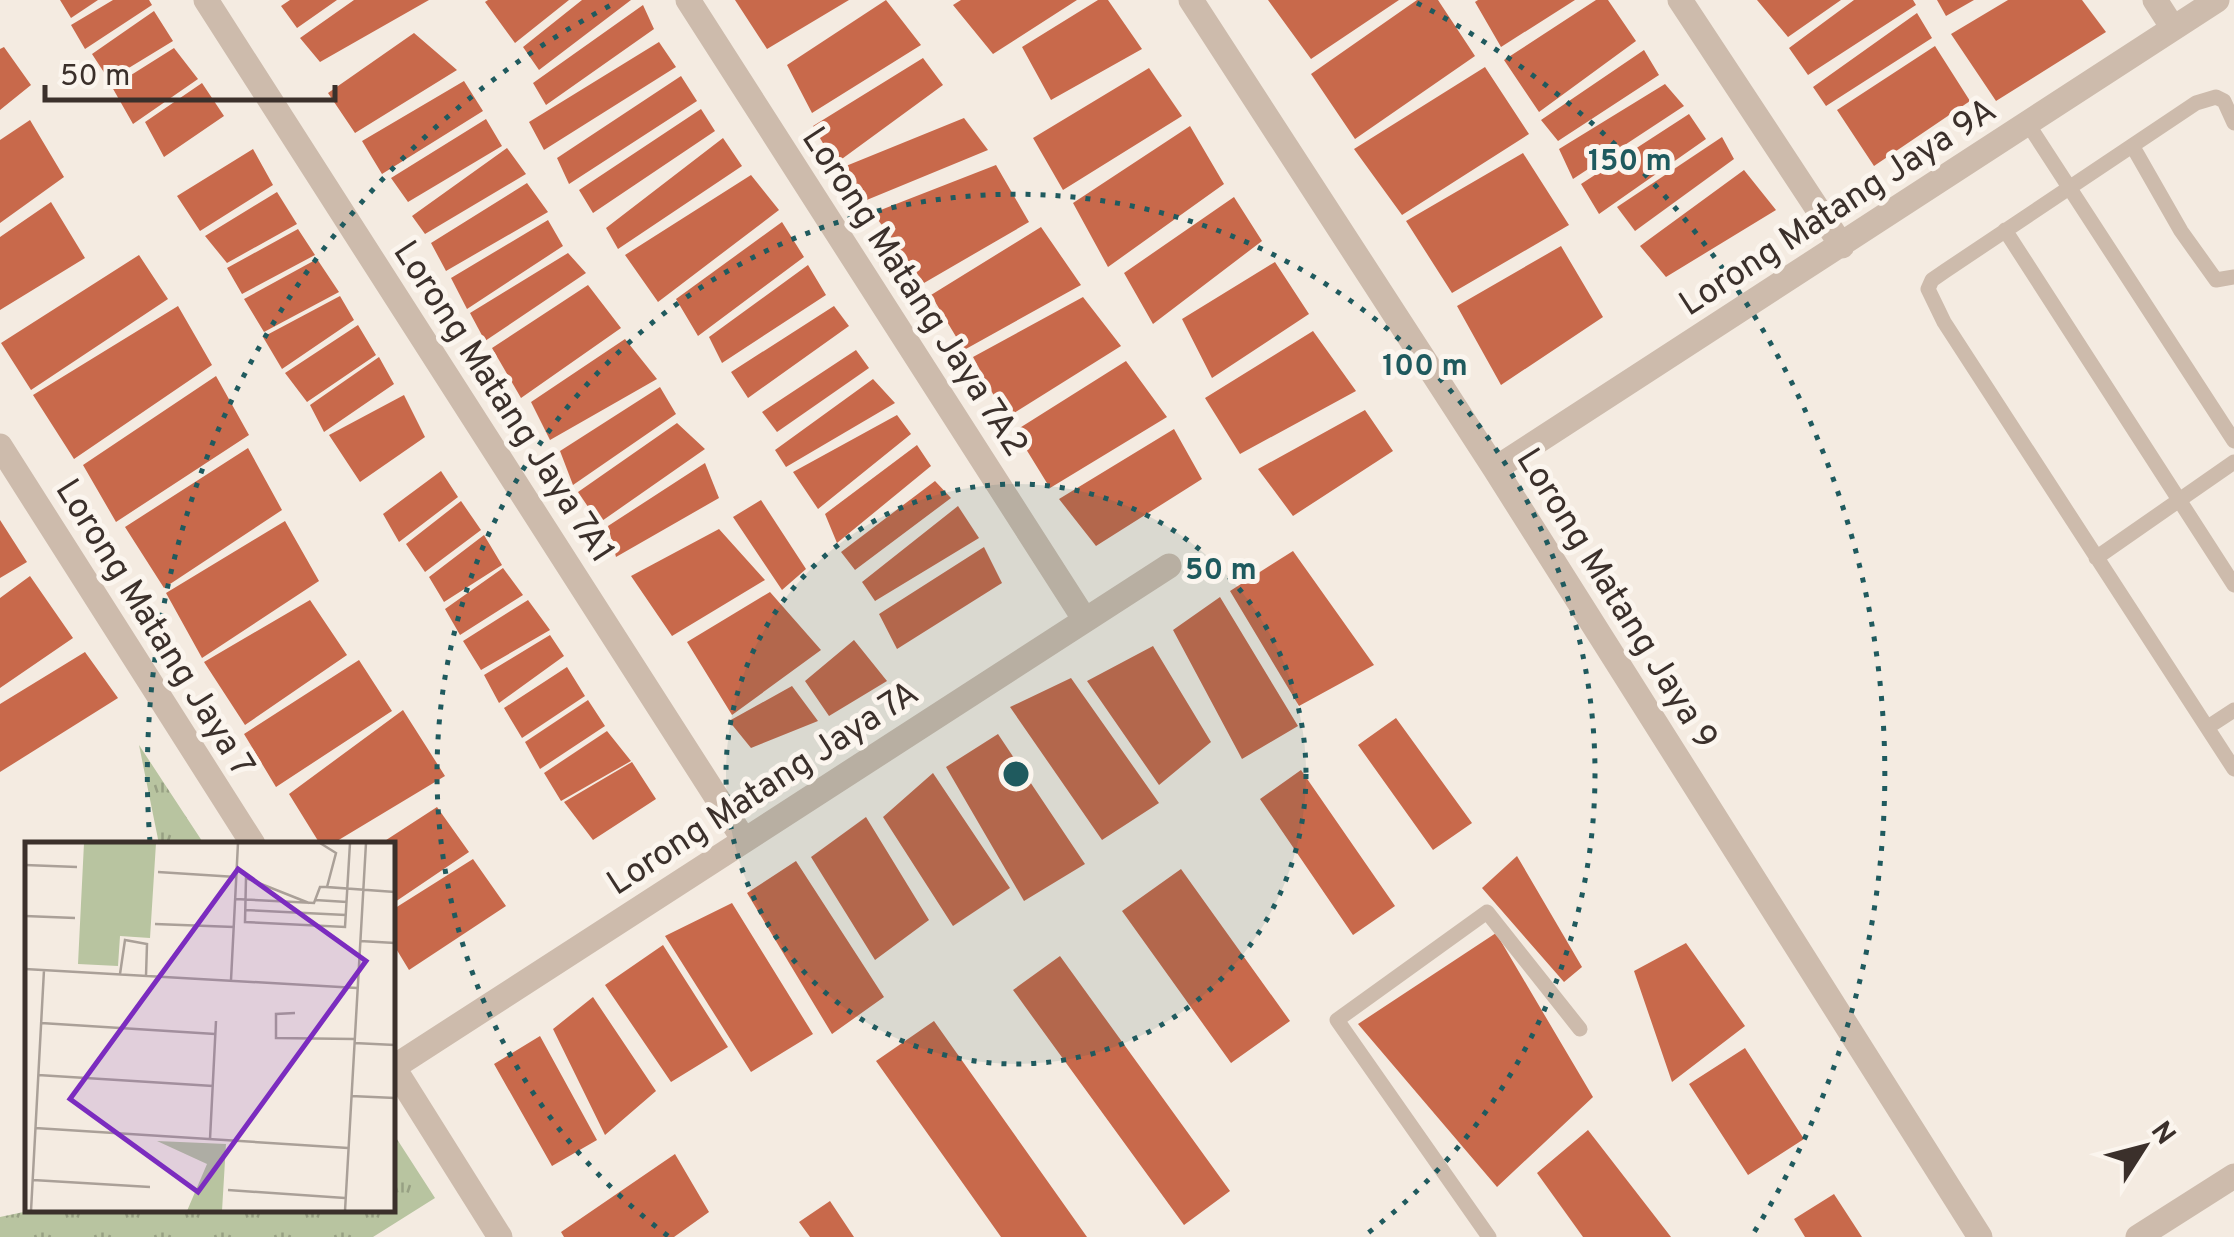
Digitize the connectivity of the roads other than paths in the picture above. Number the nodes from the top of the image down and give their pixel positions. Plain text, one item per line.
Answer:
1 (206, 0) edge
2 (688, 0) edge
3 (1191, 0) edge
4 (1680, 0) edge
5 (2155, 0) edge
6 (2217, 0) edge
7 (2172, 28) junction
8 (2234, 123) edge
9 (2028, 124) junction
10 (2133, 147) junction
11 (2070, 189) junction
12 (2005, 230) junction
13 (1842, 246) junction
14 (2234, 277) edge
15 (2234, 441) edge
16 (0, 446) edge
17 (2234, 462) edge
18 (1495, 470) junction
19 (2178, 500) junction
20 (2096, 558) junction
21 (1169, 566) dead end
22 (2234, 586) edge
23 (1084, 620) junction
24 (2234, 710) edge
25 (2208, 728) junction
26 (2234, 768) edge
27 (744, 840) junction
28 (252, 842) edge
29 (1580, 1029) dead end
30 (395, 1065) edge
31 (395, 1069) edge
32 (2234, 1176) edge
33 (500, 1237) edge
34 (1489, 1237) edge
35 (1980, 1237) edge
36 (2138, 1237) edge

1 - 27 street, Lorong Matang Jaya 7A1
2 - 23 street, Lorong Matang Jaya 7A2
3 - 18 street, Lorong Matang Jaya 9
4 - 13 street
5 - 7 street
6 - 7 street, Lorong Matang Jaya 9A
7 - 9 street, Lorong Matang Jaya 9A
8 - 10 lane
9 - 11 lane
9 - 13 street, Lorong Matang Jaya 9A
10 - 11 lane
10 - 14 lane
11 - 12 lane
11 - 15 lane
12 - 19 lane
12 - 20 lane
13 - 18 street, Lorong Matang Jaya 9A
16 - 28 street, Lorong Matang Jaya 7
17 - 19 lane
18 - 35 street, Lorong Matang Jaya 9
19 - 20 lane
19 - 22 lane
20 - 25 lane
21 - 23 street, Lorong Matang Jaya 7A
23 - 27 street, Lorong Matang Jaya 7A
24 - 25 lane
25 - 26 lane
27 - 30 street, Lorong Matang Jaya 7A
29 - 34 lane
31 - 33 street
32 - 36 street

